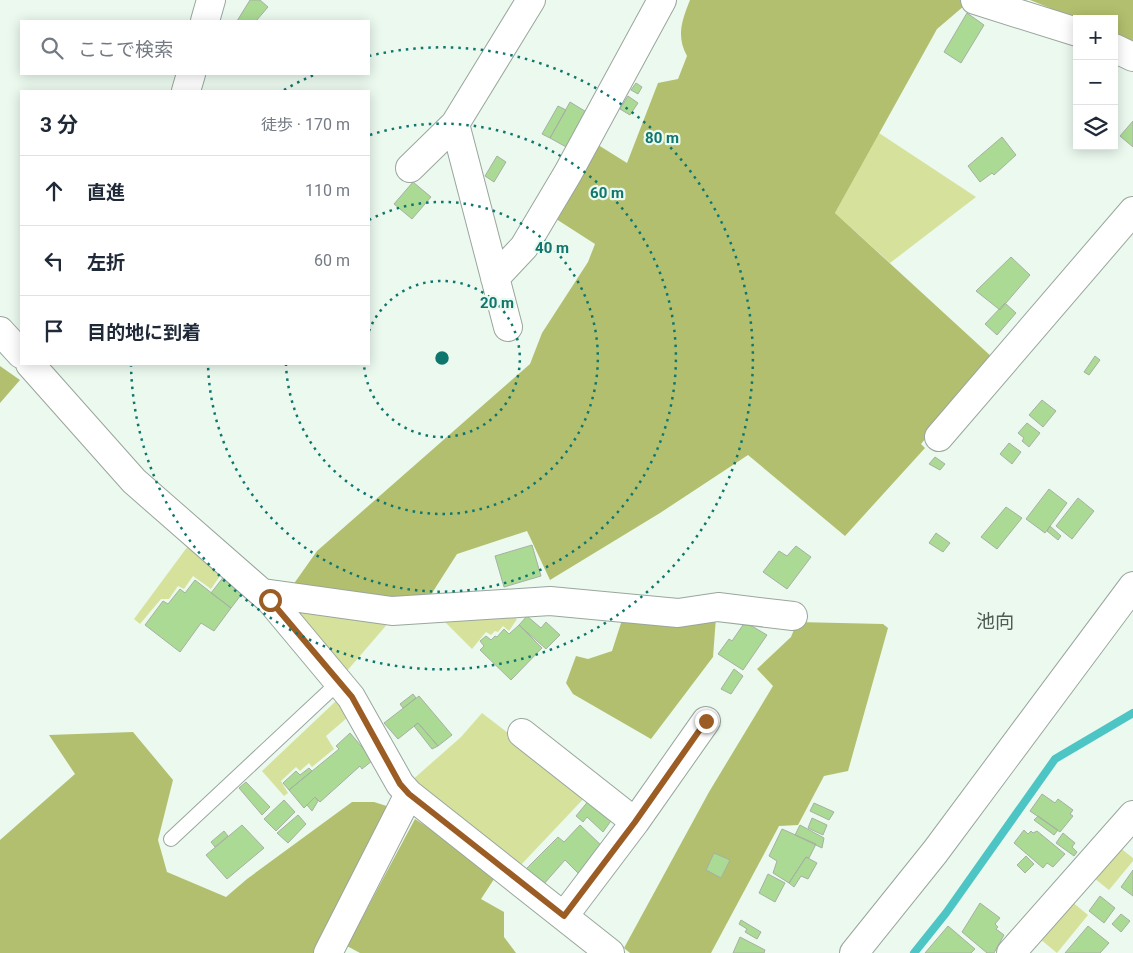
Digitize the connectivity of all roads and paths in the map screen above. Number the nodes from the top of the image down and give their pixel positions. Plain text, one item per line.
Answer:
1 (211, 0) edge
2 (532, 0) edge
3 (662, 0) edge
4 (975, 0) edge
5 (205, 20) edge
6 (1073, 31) edge
7 (1118, 50) edge
8 (1133, 56) edge
9 (191, 75) edge
10 (186, 90) edge
11 (455, 124) junction
12 (410, 168) dead end
13 (1133, 211) edge
14 (495, 278) junction
15 (508, 327) dead end
16 (0, 331) edge
17 (20, 350) edge
18 (35, 365) edge
19 (939, 437) dead end
20 (1133, 586) edge
21 (263, 593) junction
22 (793, 616) dead end
23 (339, 682) junction
24 (706, 721) dead end
25 (522, 733) dead end
26 (409, 794) junction
27 (1133, 815) edge
28 (635, 822) junction
29 (171, 840) dead end
30 (564, 916) junction
31 (328, 953) edge
32 (610, 953) edge
33 (854, 953) edge
34 (1010, 953) edge

1 - 5 street
2 - 11 street
3 - 14 street
4 - 6 street
7 - 8 street
9 - 10 street
11 - 12 street
11 - 14 street
13 - 19 street
14 - 15 street
16 - 17 street
18 - 21 street
20 - 33 street
21 - 22 street
21 - 23 street
23 - 26 street
23 - 29 lane
24 - 28 street
25 - 28 street
26 - 30 street
26 - 31 street
27 - 34 street
28 - 30 street
30 - 32 street

